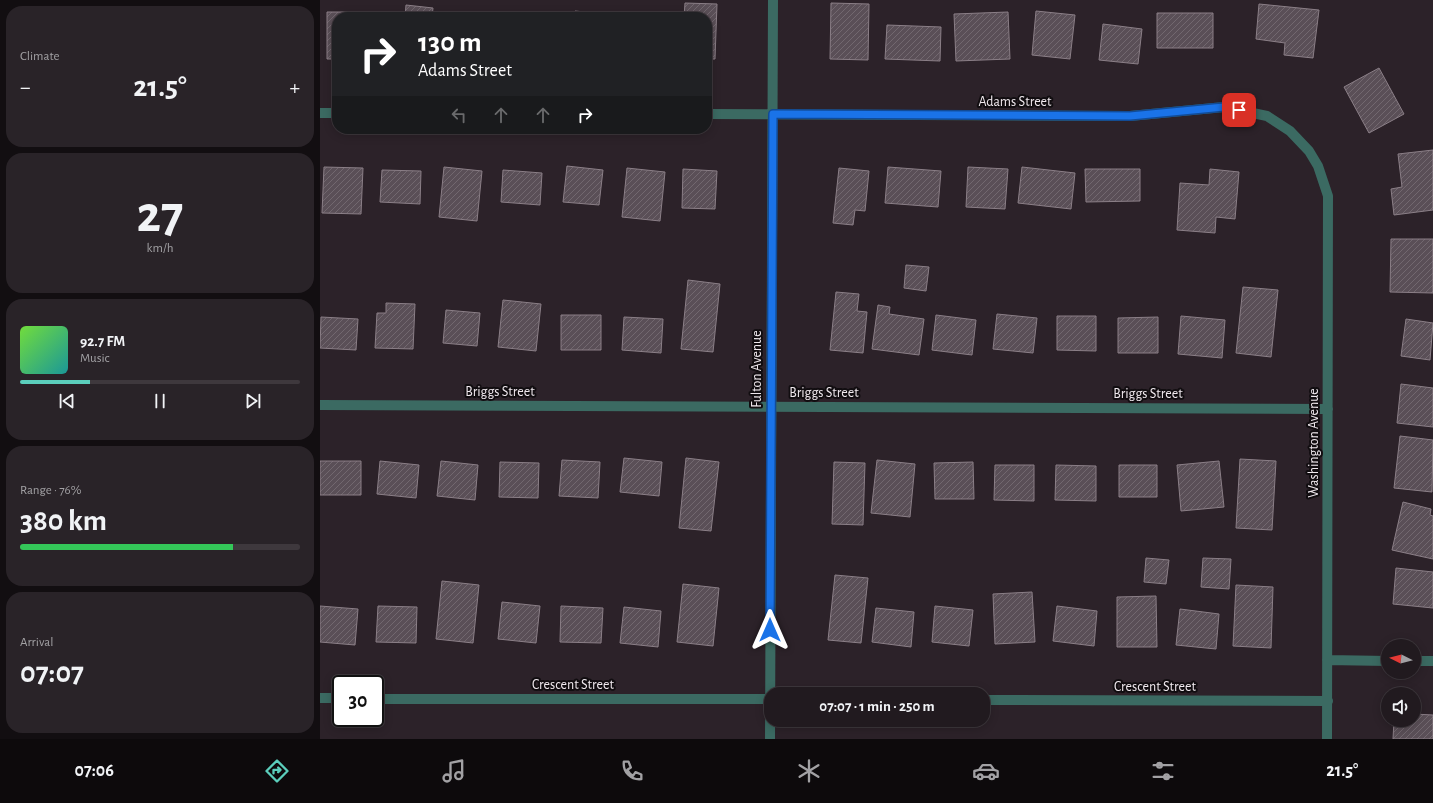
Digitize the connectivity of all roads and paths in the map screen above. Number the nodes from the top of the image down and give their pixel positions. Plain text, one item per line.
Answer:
1 (773, 0) edge
2 (320, 113) edge
3 (332, 113) edge
4 (712, 114) edge
5 (773, 114) junction
6 (1309, 151) joint
7 (320, 405) edge
8 (771, 407) junction
9 (1328, 409) junction
10 (1327, 660) junction
11 (1381, 660) edge
12 (1421, 661) edge
13 (1433, 661) edge
14 (770, 687) edge
15 (320, 698) edge
16 (332, 698) edge
17 (384, 698) edge
18 (764, 699) edge
19 (990, 700) edge
20 (1328, 701) junction
21 (770, 727) edge
22 (770, 739) edge
23 (1327, 739) edge

1 - 5 street, Fulton Avenue
2 - 3 street
4 - 5 street, Adams Street
5 - 6 street, Adams Street
5 - 8 street, Fulton Avenue
6 - 9 street, Washington Avenue
7 - 8 street, Briggs Street
8 - 9 street, Briggs Street
8 - 14 street, Fulton Avenue
9 - 10 street, Washington Avenue
10 - 11 street
10 - 20 street, Washington Avenue
12 - 13 street
15 - 16 street
17 - 18 street, Crescent Street
19 - 20 street, Crescent Street
20 - 23 street, Washington Avenue
21 - 22 street, Fulton Avenue

